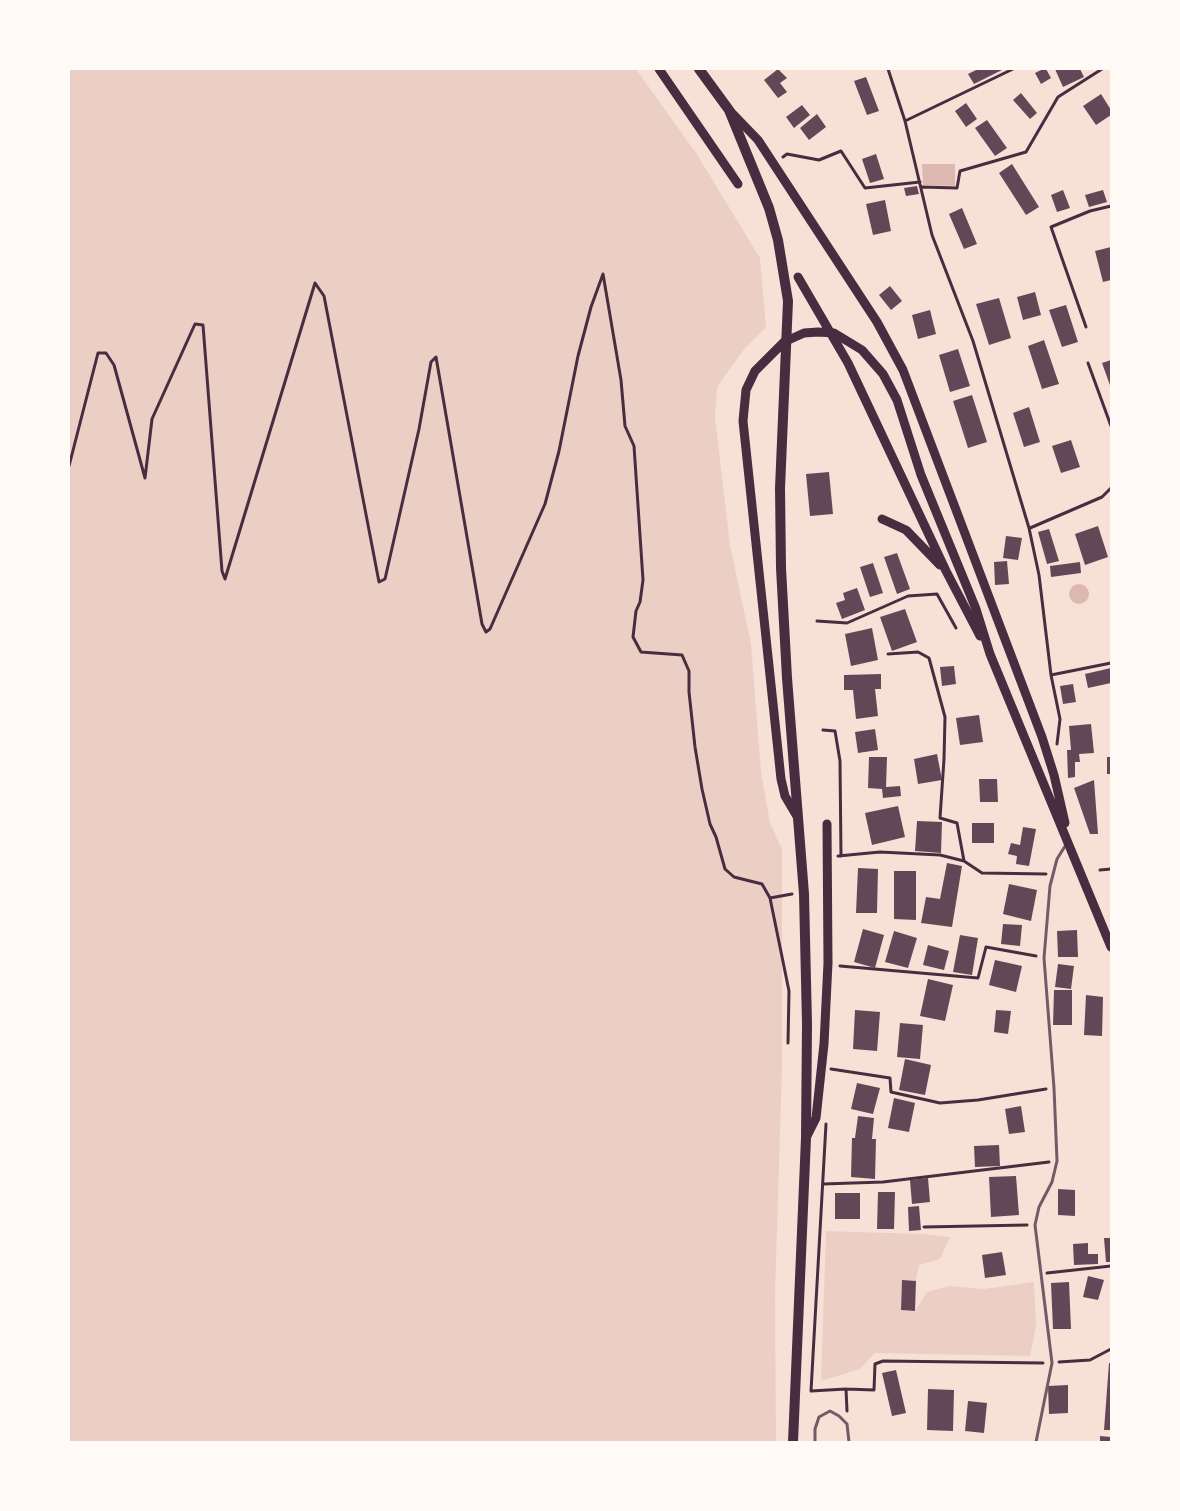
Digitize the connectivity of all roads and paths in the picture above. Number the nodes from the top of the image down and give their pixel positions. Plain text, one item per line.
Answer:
1 (659, 69) edge
2 (699, 69) edge
3 (888, 69) edge
4 (1013, 69) edge
5 (1102, 69) edge
6 (729, 111) junction
7 (904, 122) junction
8 (772, 162) junction
9 (920, 182) junction
10 (738, 184) dead end
11 (922, 187) junction
12 (1111, 206) edge
13 (798, 277) dead end
14 (1086, 327) dead end
15 (1088, 363) dead end
16 (1111, 426) edge
17 (69, 466) edge
18 (1111, 488) edge
19 (882, 519) dead end
20 (1029, 528) junction
21 (946, 571) junction
22 (817, 621) dead end
23 (956, 628) dead end
24 (888, 654) dead end
25 (990, 654) junction
26 (1111, 663) edge
27 (1051, 675) junction
28 (1060, 719) dead end
29 (824, 730) dead end
30 (800, 821) junction
31 (827, 824) dead end
32 (1068, 840) junction
33 (964, 861) junction
34 (1111, 869) edge
35 (1100, 870) dead end
36 (1053, 874) junction
37 (1111, 947) edge
38 (1044, 957) junction
39 (834, 965) dead end
40 (788, 1043) dead end
41 (830, 1069) dead end
42 (1054, 1088) junction
43 (806, 1138) junction
44 (1057, 1161) junction
45 (1035, 1225) junction
46 (924, 1227) dead end
47 (1111, 1266) edge
48 (1042, 1274) junction
49 (1111, 1349) edge
50 (1052, 1363) junction
51 (846, 1389) junction
52 (795, 1391) junction
53 (811, 1391) junction
54 (847, 1424) junction
55 (793, 1442) edge
56 (815, 1442) edge
57 (849, 1442) edge
58 (1036, 1442) edge

1 - 10 main road
2 - 6 main road
3 - 7 path
4 - 7 path
5 - 11 path
6 - 8 main road
6 - 30 main road
7 - 9 path
8 - 9 path
8 - 32 main road
9 - 11 path
11 - 20 path
12 - 14 path
13 - 21 main road
15 - 16 path
17 - 40 path
18 - 20 path
19 - 21 main road
20 - 27 path
21 - 25 main road
22 - 23 path
24 - 33 path
25 - 30 main road
25 - 32 main road
26 - 27 path
27 - 28 path
29 - 33 path
30 - 43 main road
31 - 43 main road
32 - 36 lane
32 - 37 main road
33 - 36 path
34 - 35 path
36 - 38 lane
38 - 39 path
38 - 42 lane
41 - 42 path
42 - 44 lane
43 - 52 main road
44 - 45 lane
44 - 53 path
45 - 46 path
45 - 48 lane
47 - 48 path
48 - 50 lane
49 - 50 path
50 - 51 path
50 - 58 lane
51 - 53 path
51 - 54 path
52 - 53 path
52 - 55 main road
54 - 56 lane
54 - 57 lane

